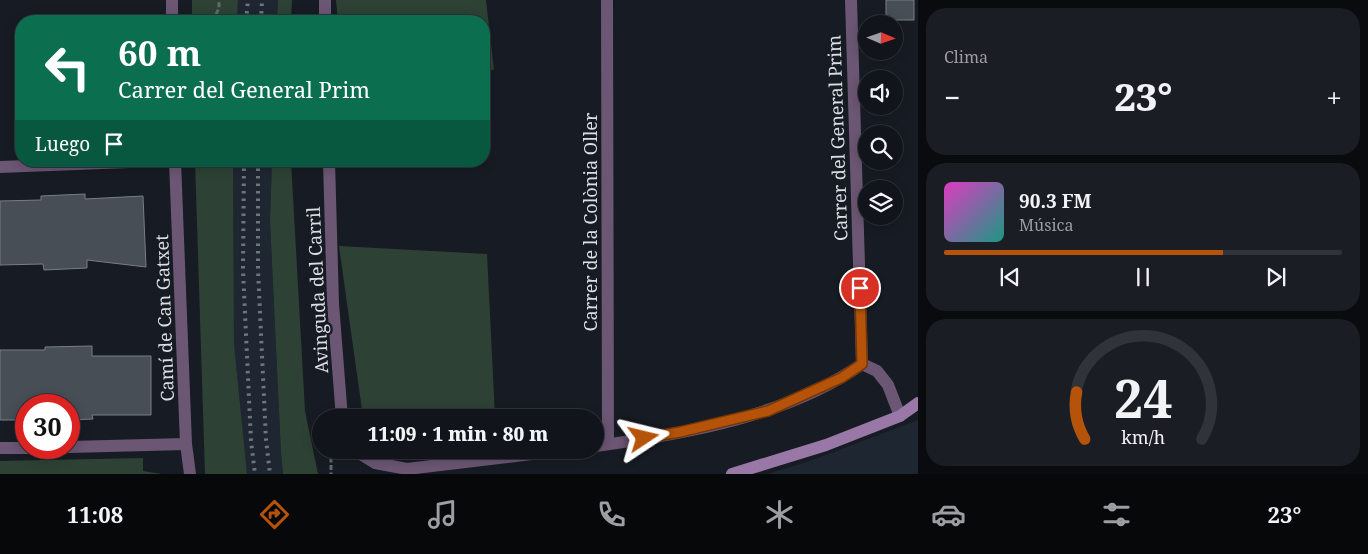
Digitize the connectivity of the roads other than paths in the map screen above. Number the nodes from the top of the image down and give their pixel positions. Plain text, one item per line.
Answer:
1 (172, 0) edge
2 (326, 0) edge
3 (607, 0) edge
4 (851, 0) edge
5 (172, 15) edge
6 (325, 15) edge
7 (15, 166) edge
8 (0, 167) edge
9 (175, 167) edge
10 (329, 167) edge
11 (862, 364) junction
12 (918, 403) edge
13 (341, 409) edge
14 (602, 409) edge
15 (918, 414) edge
16 (900, 416) junction
17 (186, 444) junction
18 (604, 445) edge
19 (80, 447) edge
20 (0, 448) edge
21 (15, 448) edge
22 (369, 459) edge
23 (490, 459) edge
24 (190, 474) edge
25 (732, 474) edge

1 - 5 street
2 - 6 street
3 - 14 street, Carrer de la Colònia Oller
4 - 11 street, Carrer del General Prim
7 - 8 street
9 - 17 street, Camí de Can Gatxet
10 - 13 street, Avinguda del Carril
11 - 16 street
11 - 18 street
12 - 16 main road
15 - 16 main road
16 - 25 main road
17 - 19 street
17 - 24 street, Camí de Can Gatxet
20 - 21 street
22 - 23 street

